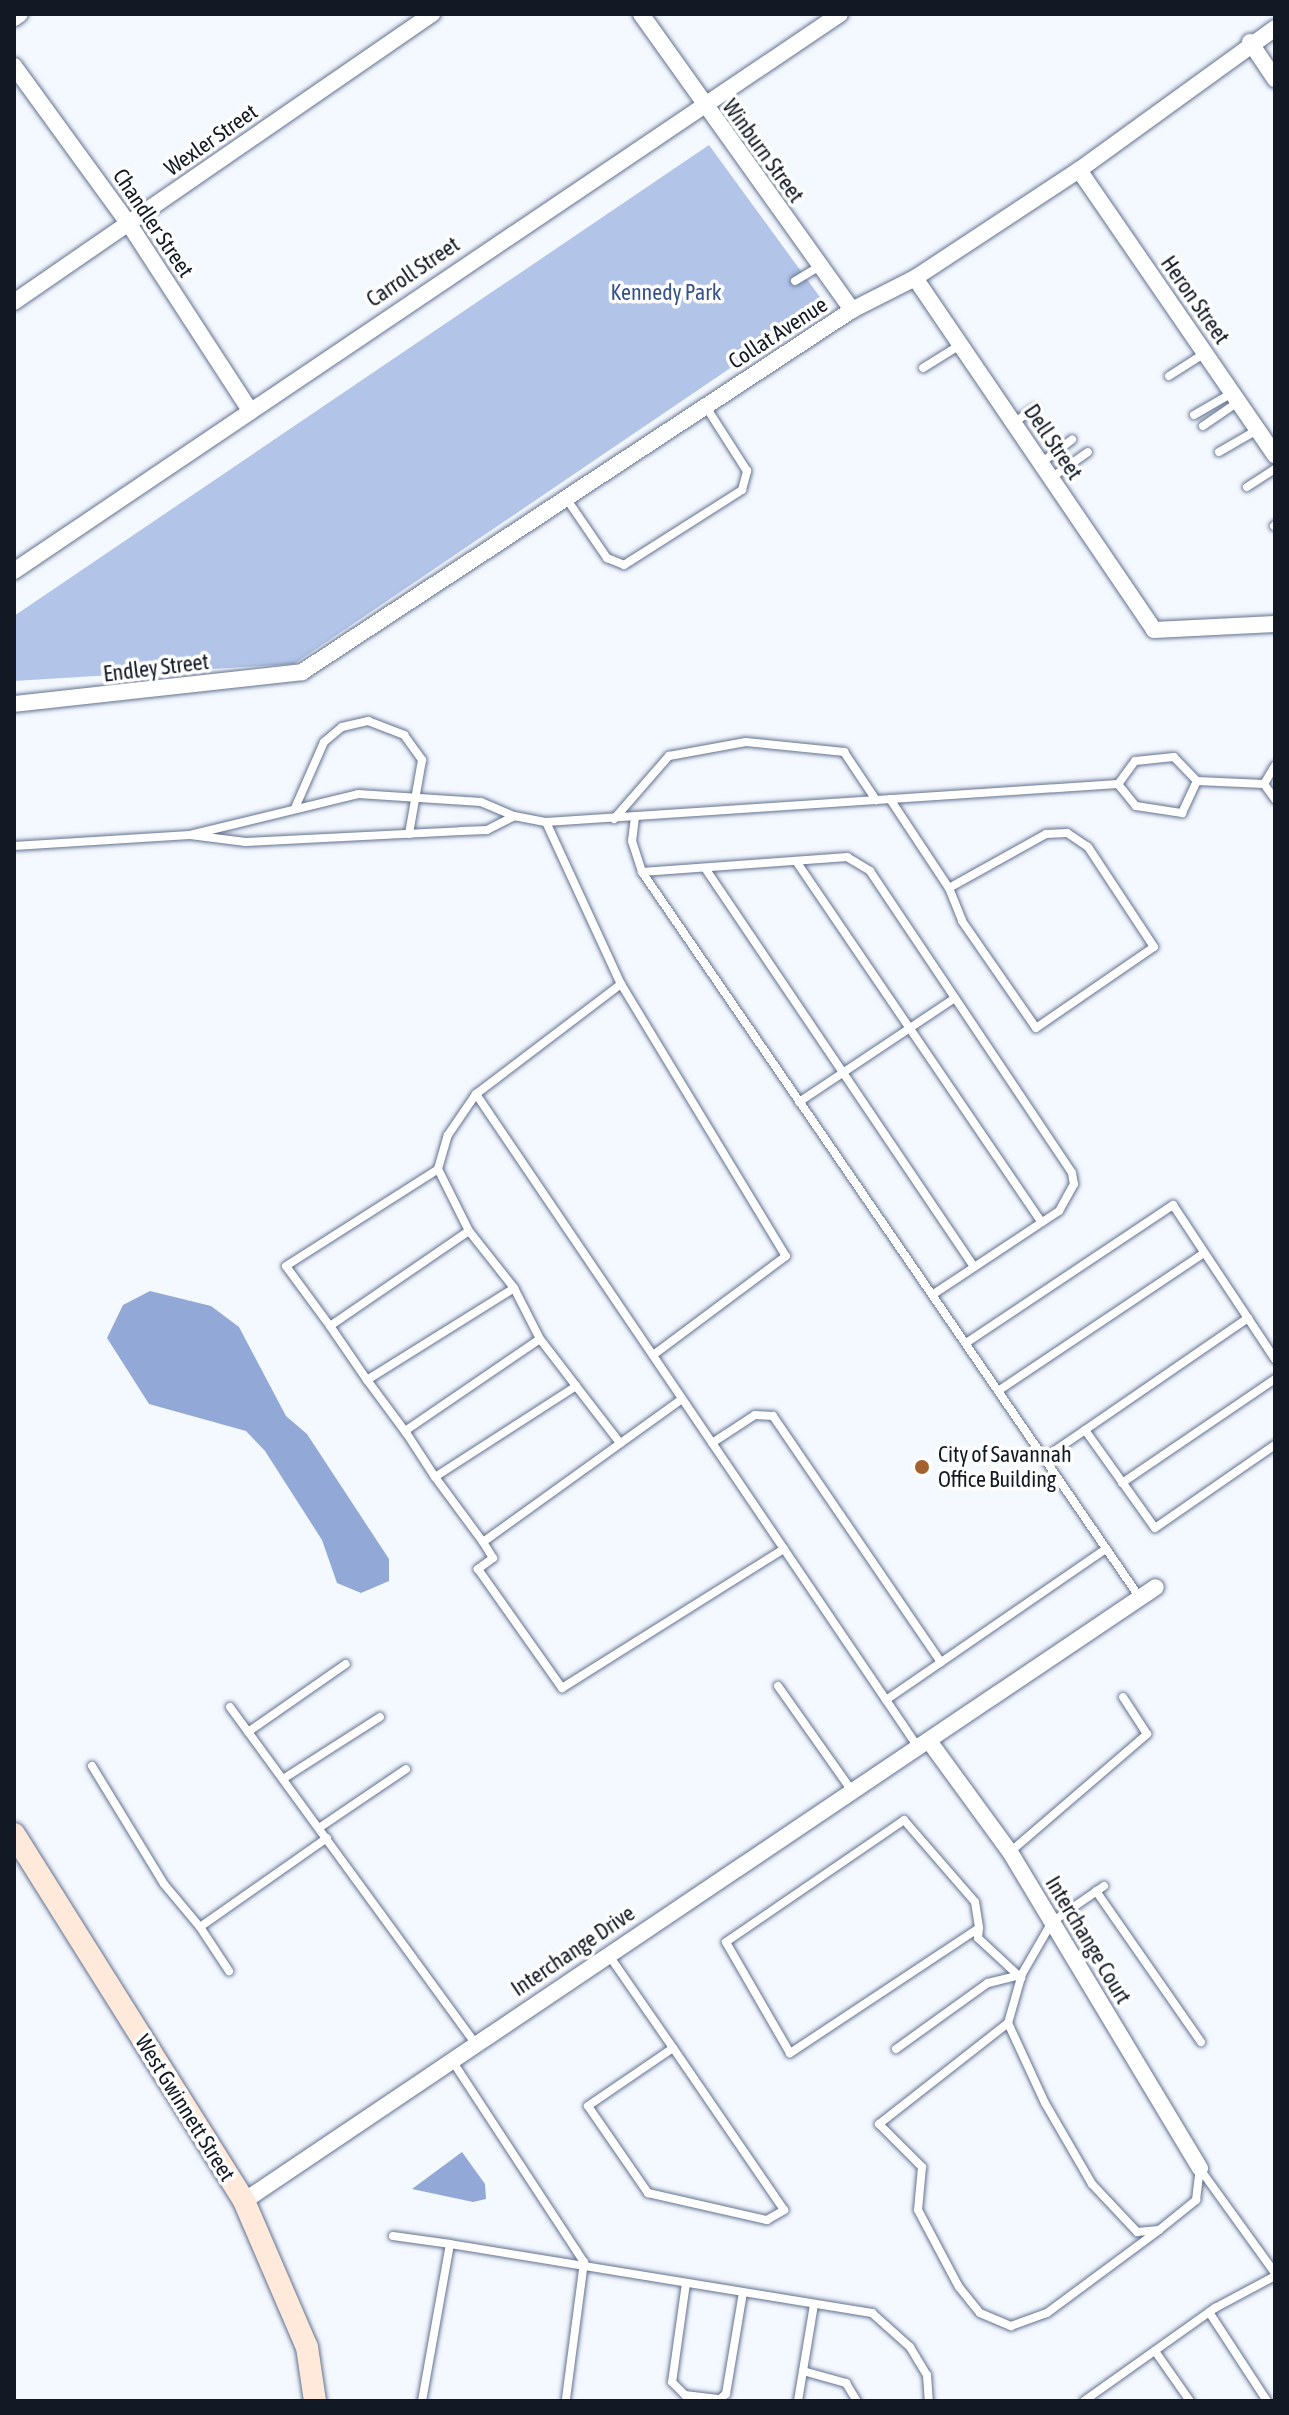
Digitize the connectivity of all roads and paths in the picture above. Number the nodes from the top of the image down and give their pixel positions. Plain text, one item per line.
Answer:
1 (20, 14) edge
2 (432, 14) edge
3 (641, 14) edge
4 (840, 14) edge
5 (14, 18) edge
6 (1275, 28) edge
7 (1250, 42) junction
8 (14, 66) edge
9 (1275, 79) edge
10 (701, 104) junction
11 (1079, 170) junction
12 (129, 224) junction
13 (820, 266) junction
14 (915, 278) junction
15 (795, 281) dead end
16 (14, 302) edge
17 (852, 310) junction
18 (960, 345) junction
19 (1205, 353) junction
20 (923, 368) dead end
21 (1169, 376) dead end
22 (1236, 397) junction
23 (706, 407) junction
24 (1035, 408) dead end
25 (249, 409) junction
26 (1194, 415) dead end
27 (1013, 423) junction
28 (1203, 426) dead end
29 (1258, 429) junction
30 (1072, 440) dead end
31 (1088, 452) dead end
32 (1219, 452) dead end
33 (1275, 455) edge
34 (1041, 464) junction
35 (1275, 469) edge
36 (1051, 478) junction
37 (1247, 487) dead end
38 (566, 498) junction
39 (14, 571) edge
40 (1275, 624) edge
41 (302, 672) joint
42 (14, 704) edge
43 (1275, 766) edge
44 (1197, 781) junction
45 (1118, 784) junction
46 (1264, 784) junction
47 (419, 798) junction
48 (890, 799) junction
49 (1275, 799) edge
50 (876, 800) junction
51 (295, 808) junction
52 (514, 816) junction
53 (635, 817) junction
54 (614, 819) junction
55 (546, 822) junction
56 (409, 834) junction
57 (190, 835) junction
58 (14, 846) edge
59 (796, 861) junction
60 (705, 868) junction
61 (642, 872) junction
62 (949, 888) junction
63 (621, 984) junction
64 (955, 998) junction
65 (909, 1028) junction
66 (843, 1073) junction
67 (476, 1094) junction
68 (799, 1102) junction
69 (438, 1169) junction
70 (1041, 1222) junction
71 (469, 1231) junction
72 (1204, 1253) junction
73 (974, 1267) junction
74 (514, 1288) junction
75 (932, 1295) junction
76 (1248, 1318) junction
77 (330, 1326) junction
78 (540, 1339) junction
79 (966, 1343) junction
80 (653, 1355) junction
81 (1275, 1359) edge
82 (1275, 1379) edge
83 (367, 1380) junction
84 (576, 1386) junction
85 (998, 1391) junction
86 (682, 1399) junction
87 (1085, 1430) junction
88 (407, 1434) junction
89 (620, 1443) junction
90 (712, 1443) junction
91 (1275, 1445) edge
92 (1044, 1458) junction
93 (435, 1477) junction
94 (1122, 1483) junction
95 (483, 1542) junction
96 (784, 1549) junction
97 (1106, 1549) junction
98 (1156, 1587) dead end
99 (1140, 1598) junction
100 (941, 1662) junction
101 (346, 1664) dead end
102 (778, 1686) dead end
103 (1123, 1697) dead end
104 (886, 1700) junction
105 (230, 1707) dead end
106 (380, 1717) dead end
107 (248, 1732) junction
108 (924, 1744) junction
109 (92, 1766) dead end
110 (406, 1769) dead end
111 (283, 1779) junction
112 (852, 1791) junction
113 (319, 1828) junction
114 (14, 1834) edge
115 (327, 1838) junction
116 (1010, 1852) junction
117 (1052, 1922) junction
118 (200, 1927) junction
119 (979, 1928) junction
120 (607, 1954) junction
121 (229, 1971) dead end
122 (1020, 1976) junction
123 (1008, 2023) junction
124 (1201, 2042) dead end
125 (475, 2043) junction
126 (673, 2048) junction
127 (896, 2049) dead end
128 (450, 2058) junction
129 (1200, 2168) junction
130 (244, 2201) junction
131 (1159, 2230) junction
132 (393, 2236) dead end
133 (450, 2244) junction
134 (584, 2262) junction
135 (1275, 2274) edge
136 (686, 2283) junction
137 (743, 2292) junction
138 (814, 2304) junction
139 (1209, 2312) junction
140 (1155, 2351) junction
141 (803, 2371) junction
142 (566, 2399) dead end
143 (315, 2401) edge
144 (422, 2401) edge
145 (798, 2401) edge
146 (857, 2401) edge
147 (929, 2401) edge
148 (1084, 2401) edge
149 (1190, 2401) edge
150 (1267, 2401) edge

1 - 5 street
2 - 12 street, Wexler Street
3 - 10 street, Winburn Street
4 - 10 street, Carroll Street
6 - 7 street, Collat Avenue
7 - 9 street
7 - 11 street, Collat Avenue
8 - 12 street, Chandler Street
10 - 13 street, Winburn Street
10 - 25 street, Carroll Street
11 - 14 street, Collat Avenue
11 - 19 street, Heron Street
12 - 16 street, Wexler Street
12 - 25 street, Chandler Street
13 - 15 lane
13 - 17 street, Winburn Street
14 - 17 street, Collat Avenue
14 - 18 street, Dell Street
17 - 23 street, Collat Avenue
18 - 20 lane
18 - 27 street, Dell Street
19 - 21 lane
19 - 22 street, Heron Street
22 - 26 lane
22 - 28 lane
22 - 29 street, Heron Street
23 - 38 street, Collat Avenue
23 - 38 lane
24 - 27 lane
25 - 39 street, Carroll Street
27 - 34 street, Dell Street
29 - 32 lane
29 - 33 street, Heron Street
30 - 34 lane
31 - 36 lane
34 - 36 street, Dell Street
35 - 37 lane
36 - 40 street, Dell Street
38 - 41 street, Collat Avenue
41 - 42 street, Endley Street
43 - 46 lane
44 - 45 lane
44 - 45 lane
44 - 46 lane
45 - 48 lane
46 - 49 lane
47 - 51 lane
47 - 51 lane
47 - 52 lane
47 - 56 lane
48 - 50 lane
48 - 62 lane
50 - 53 lane
50 - 54 lane
51 - 57 lane
52 - 55 lane
52 - 56 lane
53 - 54 lane
53 - 61 lane
54 - 55 lane
55 - 63 lane
56 - 57 lane
57 - 58 lane
59 - 60 lane
59 - 64 lane
59 - 65 lane
60 - 61 lane
60 - 66 lane
61 - 68 lane
62 - 62 lane
63 - 67 lane
63 - 80 lane
64 - 65 lane
64 - 70 lane
65 - 66 lane
65 - 70 lane
66 - 68 lane
66 - 73 lane
67 - 69 lane
67 - 80 lane
68 - 75 lane
69 - 71 lane
69 - 77 lane
70 - 73 lane
71 - 74 lane
71 - 77 lane
72 - 76 lane
72 - 79 lane
72 - 85 lane
73 - 75 lane
74 - 78 lane
74 - 83 lane
75 - 79 lane
76 - 81 lane
76 - 87 lane
77 - 83 lane
78 - 84 lane
78 - 88 lane
79 - 85 lane
80 - 86 lane
82 - 94 lane
83 - 88 lane
84 - 89 lane
84 - 93 lane
85 - 92 lane
86 - 89 lane
86 - 90 lane
87 - 92 lane
87 - 94 lane
88 - 93 lane
89 - 95 lane
90 - 96 lane
90 - 100 lane
91 - 94 lane
92 - 97 lane
93 - 95 lane
95 - 96 lane
96 - 104 lane
97 - 99 lane
97 - 100 lane
98 - 99 street, Interchange Drive
99 - 108 street, Interchange Drive
100 - 104 lane
101 - 107 lane
102 - 112 lane
103 - 116 lane
104 - 108 lane
105 - 107 lane
106 - 111 lane
107 - 111 lane
108 - 112 street, Interchange Drive
108 - 116 street, Interchange Court
109 - 118 lane
110 - 113 lane
111 - 113 lane
112 - 120 street, Interchange Drive
113 - 115 lane
114 - 130 main road, West Gwinnett Street
115 - 118 lane
115 - 125 lane
116 - 117 street, Interchange Court
117 - 122 lane
117 - 124 lane
117 - 129 street, Interchange Court
118 - 121 lane
119 - 119 lane
119 - 122 lane
120 - 125 street, Interchange Drive
120 - 126 lane
122 - 123 lane
122 - 127 lane
123 - 131 lane
123 - 131 lane
125 - 128 street, Interchange Drive
126 - 126 lane
128 - 130 street, Interchange Drive
128 - 134 lane
129 - 131 lane
129 - 135 lane
130 - 143 main road, West Gwinnett Street
132 - 133 lane
133 - 134 lane
133 - 144 lane
134 - 136 lane
134 - 142 lane
135 - 139 lane
136 - 137 lane
136 - 137 lane
137 - 138 lane
138 - 141 lane
138 - 147 lane
139 - 140 lane
139 - 150 lane
140 - 148 lane
140 - 149 lane
141 - 145 lane
141 - 146 lane

